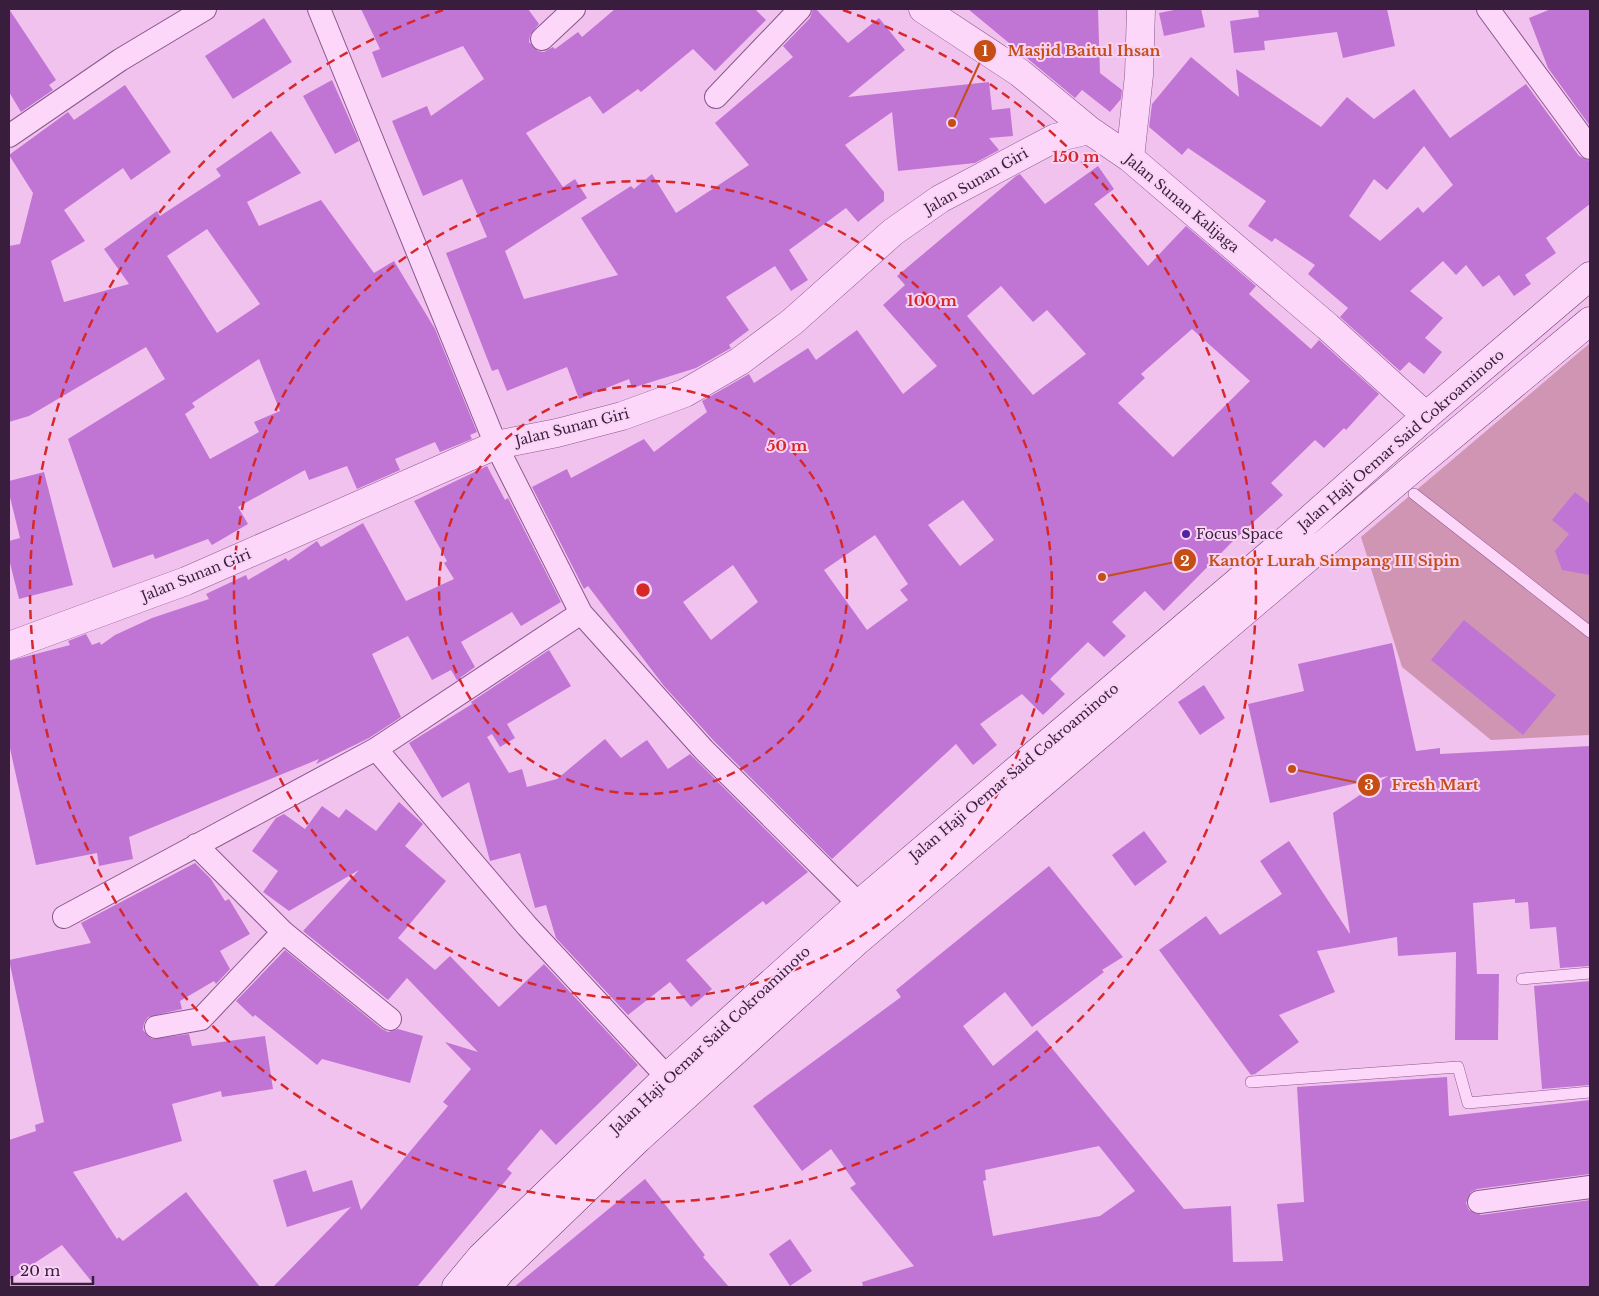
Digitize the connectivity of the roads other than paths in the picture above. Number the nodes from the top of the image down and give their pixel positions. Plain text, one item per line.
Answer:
1 (205, 9) edge
2 (319, 9) edge
3 (574, 9) edge
4 (800, 9) edge
5 (923, 9) edge
6 (1141, 9) edge
7 (1488, 9) edge
8 (542, 39) dead end
9 (716, 97) dead end
10 (1089, 130) junction
11 (9, 136) edge
12 (1590, 148) edge
13 (1130, 158) junction
14 (1590, 276) edge
15 (1590, 321) edge
16 (1426, 416) junction
17 (496, 445) junction
18 (1414, 494) dead end
19 (581, 613) junction
20 (1590, 632) edge
21 (9, 646) edge
22 (376, 749) junction
23 (196, 845) junction
24 (859, 904) junction
25 (64, 918) dead end
26 (283, 932) junction
27 (1590, 973) edge
28 (1522, 979) dead end
29 (390, 1019) dead end
30 (156, 1027) dead end
31 (667, 1077) junction
32 (1251, 1082) dead end
33 (1590, 1092) edge
34 (1590, 1187) edge
35 (1479, 1202) dead end
36 (456, 1287) edge
37 (488, 1287) edge

1 - 11 street
2 - 17 street
3 - 8 street
4 - 9 street
5 - 10 main road, Jalan Sunan Kalijaga
6 - 13 main road
7 - 12 street
10 - 13 main road, Jalan Sunan Kalijaga
10 - 17 main road, Jalan Sunan Giri
13 - 16 main road, Jalan Sunan Kalijaga
14 - 16 main road, Jalan Haji Oemar Said Cokroaminoto
15 - 37 main road, Jalan Haji Oemar Said Cokroaminoto
16 - 24 main road, Jalan Haji Oemar Said Cokroaminoto
17 - 19 street
17 - 21 main road, Jalan Sunan Giri
18 - 20 lane
19 - 22 street
19 - 24 street
22 - 23 street
22 - 31 street
23 - 25 street
23 - 26 street
24 - 31 main road, Jalan Haji Oemar Said Cokroaminoto
26 - 29 street
26 - 30 street
27 - 28 lane
31 - 36 main road, Jalan Haji Oemar Said Cokroaminoto
32 - 33 lane
34 - 35 street

